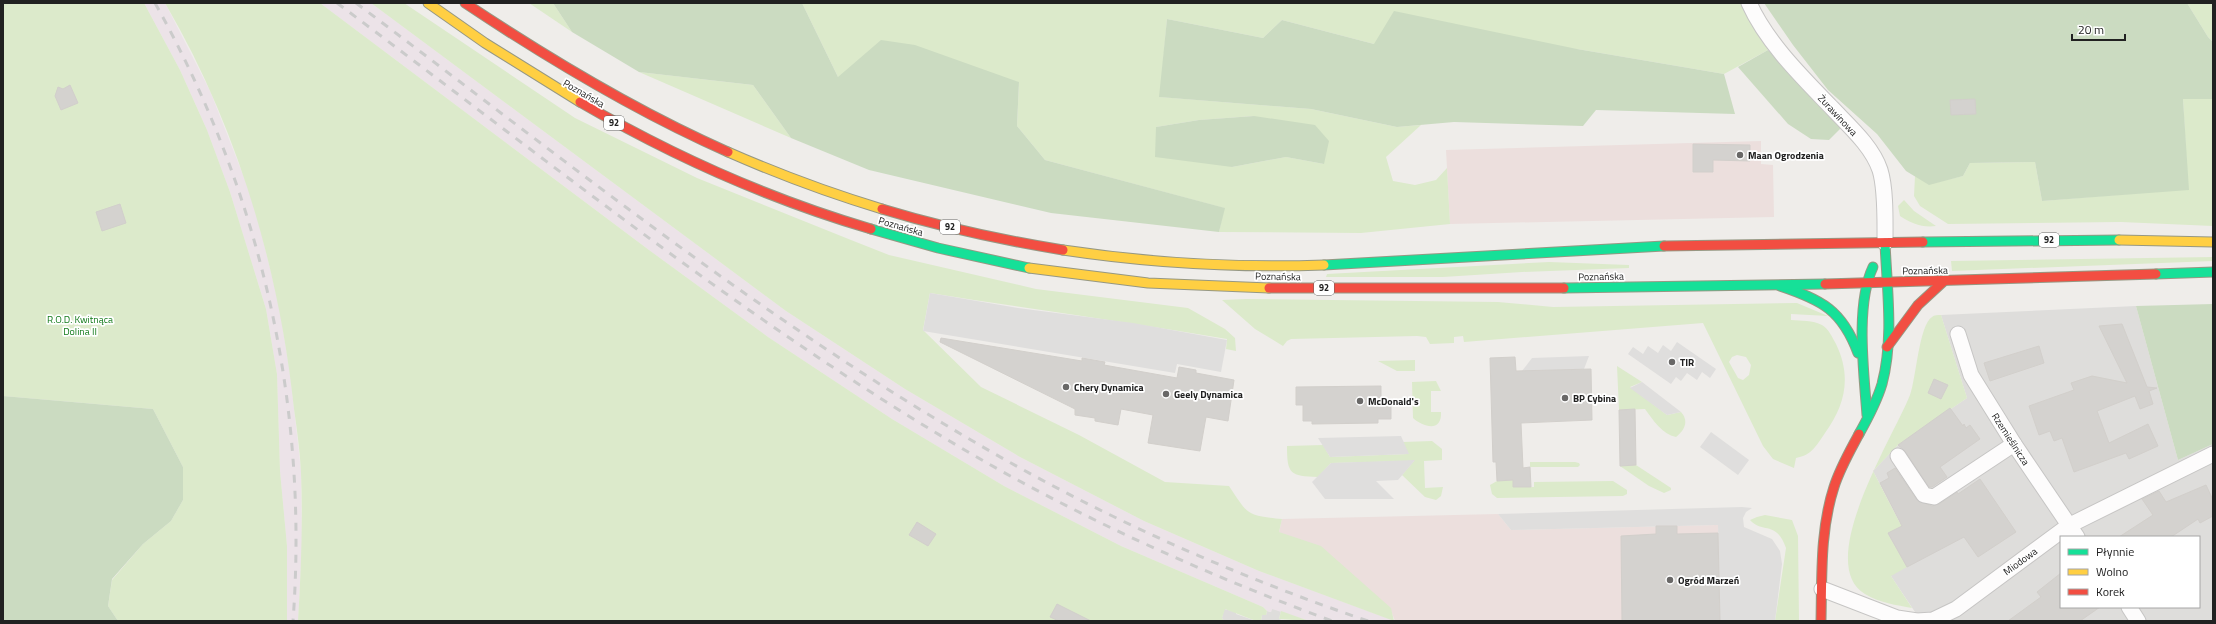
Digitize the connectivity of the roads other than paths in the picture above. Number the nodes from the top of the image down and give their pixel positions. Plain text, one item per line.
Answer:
1 (428, 3) edge
2 (465, 3) edge
3 (1749, 3) edge
4 (2213, 242) edge
5 (1885, 243) junction
6 (2213, 272) edge
7 (1944, 281) junction
8 (1866, 282) junction
9 (1886, 282) junction
10 (1774, 284) junction
11 (1958, 334) dead end
12 (1887, 347) junction
13 (1864, 372) junction
14 (1868, 420) junction
15 (2014, 444) junction
16 (2213, 454) edge
17 (1898, 456) dead end
18 (2073, 532) edge
19 (2060, 540) edge
20 (1822, 589) junction
21 (2129, 608) edge
22 (1821, 621) edge
23 (2138, 621) edge

1 - 10 main road, Poznańska / 92
2 - 5 main road, Poznańska / 92
3 - 5 street, Żurawinowa
4 - 5 main road, Poznańska / 92
5 - 8 main road
5 - 9 main road
6 - 7 main road, Poznańska / 92
7 - 9 main road, Poznańska / 92
7 - 12 main road
8 - 9 main road, Poznańska / 92
8 - 10 main road, Poznańska / 92
8 - 13 main road
9 - 12 main road
10 - 13 main road
11 - 15 street, Rzemieślnicza
12 - 14 main road
13 - 14 main road
14 - 20 main road
15 - 17 street
15 - 18 street, Rzemieślnicza
16 - 18 street, Miodowa
19 - 20 street, Miodowa
20 - 22 main road
21 - 23 street

